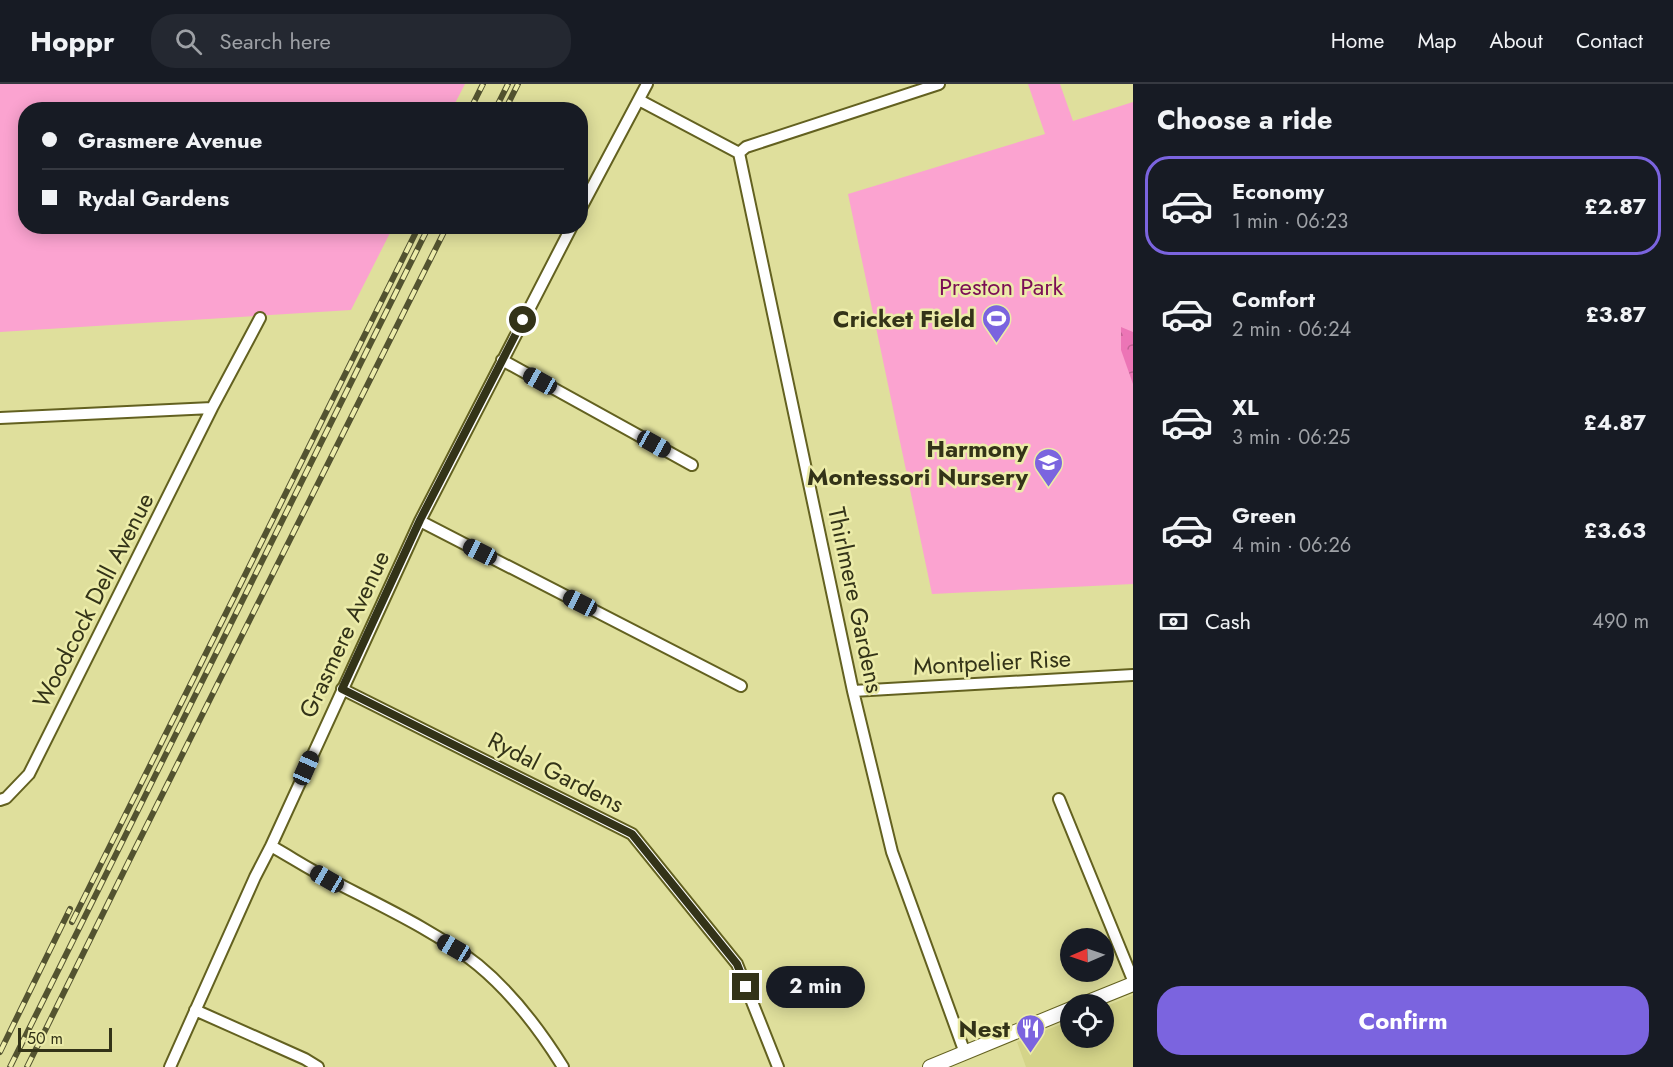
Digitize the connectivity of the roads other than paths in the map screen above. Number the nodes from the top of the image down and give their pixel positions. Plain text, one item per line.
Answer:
1 (647, 84) edge
2 (939, 84) edge
3 (639, 100) junction
4 (739, 153) junction
5 (588, 195) edge
6 (568, 234) edge
7 (260, 318) dead end
8 (502, 360) junction
9 (212, 408) junction
10 (0, 418) edge
11 (692, 465) dead end
12 (420, 520) junction
13 (1133, 675) edge
14 (741, 686) dead end
15 (342, 689) junction
16 (853, 692) junction
17 (1059, 799) dead end
18 (0, 800) edge
19 (271, 846) junction
20 (1133, 982) edge
21 (1106, 994) edge
22 (195, 1010) junction
23 (1060, 1014) edge
24 (966, 1053) junction
25 (170, 1067) edge
26 (318, 1067) edge
27 (563, 1067) edge
28 (778, 1067) edge
29 (930, 1067) edge

1 - 3 street
2 - 4 street
3 - 4 street
3 - 5 street
4 - 16 street, Thirlmere Gardens
6 - 8 street, Grasmere Avenue
7 - 9 street, Woodcock Dell Avenue
8 - 11 street
8 - 12 street, Grasmere Avenue
9 - 10 street
9 - 18 street, Woodcock Dell Avenue
12 - 14 street
12 - 15 street, Grasmere Avenue
13 - 16 street, Montpelier Rise
15 - 19 street, Grasmere Avenue
15 - 28 street, Rydal Gardens
16 - 24 street, Thirlmere Gardens
17 - 20 street
19 - 22 street, Grasmere Avenue
19 - 27 street
20 - 21 street
22 - 25 street, Grasmere Avenue
22 - 26 street
23 - 24 street
24 - 29 street

